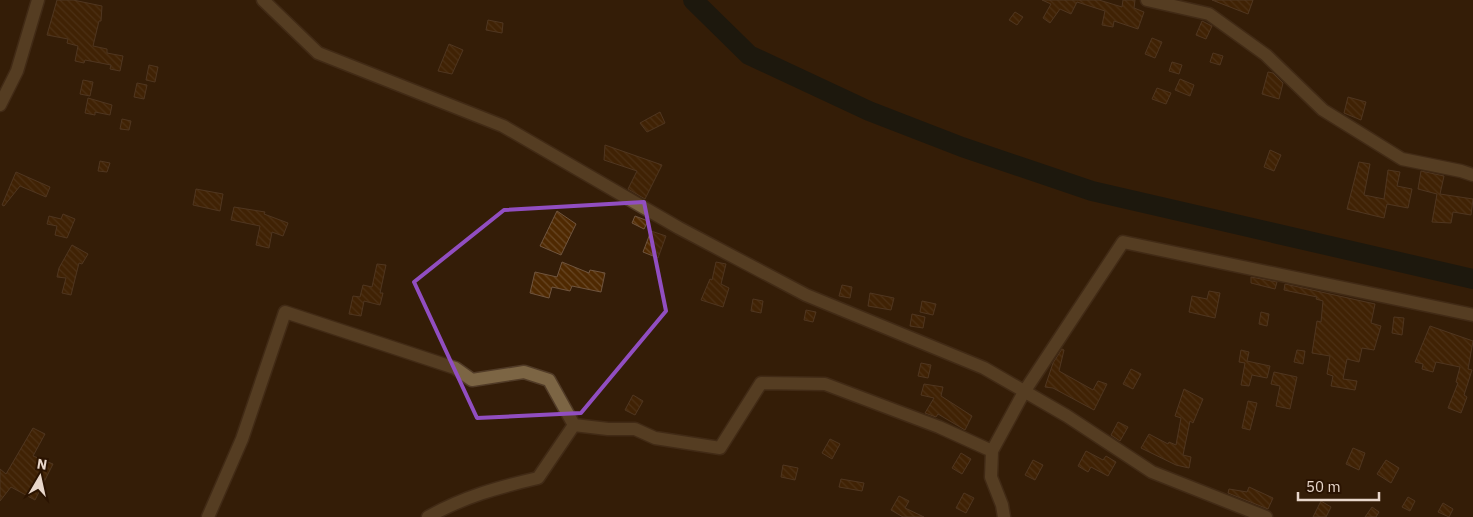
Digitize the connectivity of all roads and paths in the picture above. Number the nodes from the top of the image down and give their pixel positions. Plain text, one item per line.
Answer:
1 (38, 0) edge
2 (263, 0) edge
3 (1147, 0) edge
4 (0, 105) edge
5 (1473, 175) edge
6 (1473, 315) edge
7 (1024, 392) junction
8 (574, 425) junction
9 (992, 451) junction
10 (208, 517) edge
11 (428, 517) edge
12 (1004, 517) edge
13 (1266, 517) edge

1 - 4 street
2 - 7 street
3 - 5 street
6 - 7 street
7 - 9 street
7 - 13 street
8 - 9 street
8 - 10 street
8 - 11 street
9 - 12 street

